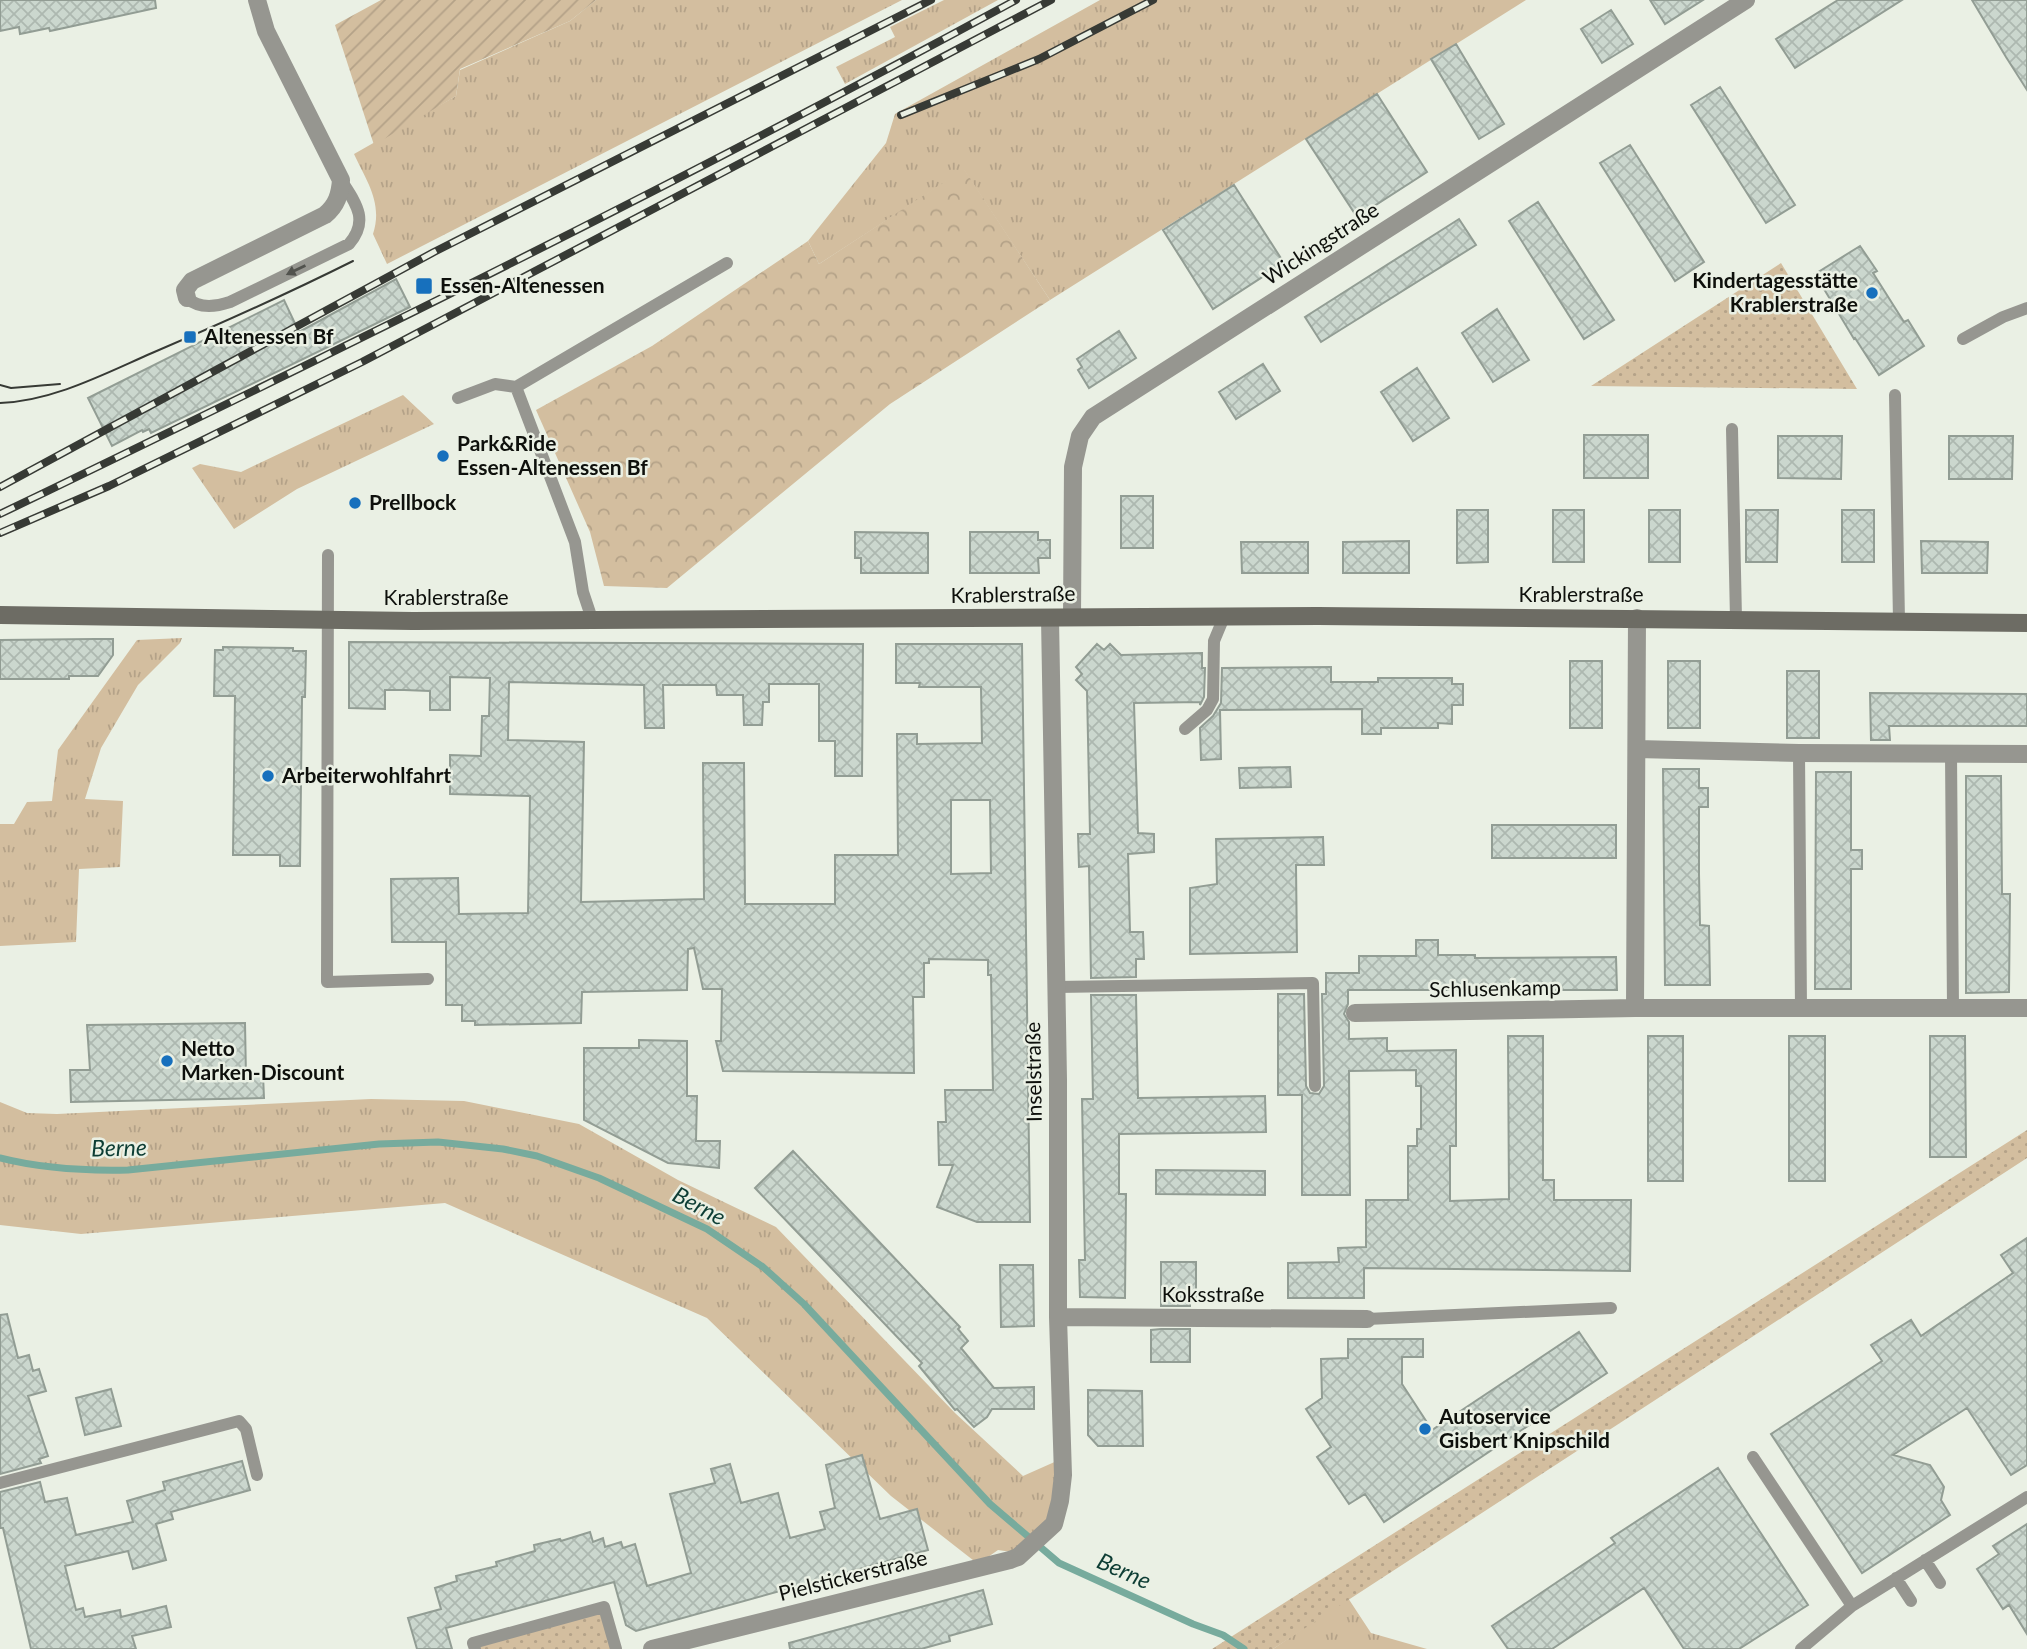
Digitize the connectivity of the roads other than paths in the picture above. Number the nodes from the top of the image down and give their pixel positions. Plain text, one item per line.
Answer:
1 (257, 0) edge
2 (1746, 0) edge
3 (341, 180) junction
4 (727, 263) dead end
5 (187, 298) joint
6 (2027, 308) edge
7 (1963, 339) dead end
8 (516, 387) junction
9 (1895, 395) dead end
10 (458, 398) dead end
11 (1732, 429) dead end
12 (328, 555) dead end
13 (0, 615) edge
14 (1072, 617) junction
15 (1224, 617) junction
16 (1050, 618) junction
17 (1637, 618) junction
18 (592, 619) junction
19 (1736, 619) junction
20 (329, 620) junction
21 (1899, 621) junction
22 (2027, 623) edge
23 (1185, 729) dead end
24 (1637, 749) junction
25 (1799, 753) junction
26 (1951, 754) junction
27 (2027, 754) edge
28 (428, 979) dead end
29 (1056, 987) junction
30 (1636, 1008) junction
31 (1953, 1008) junction
32 (2027, 1008) edge
33 (1801, 1009) junction
34 (1354, 1013) dead end
35 (1315, 1086) dead end
36 (1611, 1308) dead end
37 (1058, 1317) junction
38 (1367, 1319) joint
39 (1753, 1457) dead end
40 (257, 1475) dead end
41 (0, 1483) edge
42 (2027, 1497) edge
43 (1054, 1524) joint
44 (1925, 1560) junction
45 (1896, 1578) junction
46 (1940, 1583) dead end
47 (1911, 1601) dead end
48 (1852, 1606) junction
49 (475, 1649) edge
50 (616, 1649) edge
51 (652, 1649) edge
52 (1801, 1649) edge

1 - 3 street
2 - 14 street, Wickingstraße
3 - 5 street
3 -> 5 lane
4 - 8 lane
6 - 7 lane
8 - 10 lane
8 - 18 lane
9 - 21 lane
11 - 19 lane
12 - 20 lane
13 - 20 street, Krablerstraße
14 - 15 street, Krablerstraße
14 - 16 street, Krablerstraße
15 - 17 street, Krablerstraße
15 - 23 lane
16 - 18 street, Krablerstraße
16 - 29 street, Inselstraße
17 - 19 street, Krablerstraße
17 - 24 street
18 - 20 street, Krablerstraße
19 - 21 street, Krablerstraße
20 - 28 lane
21 - 22 street, Krablerstraße
24 - 25 street
24 - 30 street
25 - 26 street
25 - 33 lane
26 - 27 street
26 - 31 lane
29 - 35 lane
29 - 37 street, Inselstraße
30 - 33 street, Schlusenkamp
30 - 34 street, Schlusenkamp
31 - 32 street, Schlusenkamp
31 - 33 street, Schlusenkamp
36 - 38 lane
37 - 38 street, Koksstraße
37 - 43 street, Inselstraße
39 - 48 lane
40 - 41 lane
42 - 44 lane
43 - 51 street, Pielstickerstraße
44 - 45 lane
44 - 46 lane
45 - 47 lane
45 - 48 lane
48 - 52 lane
49 - 50 lane

